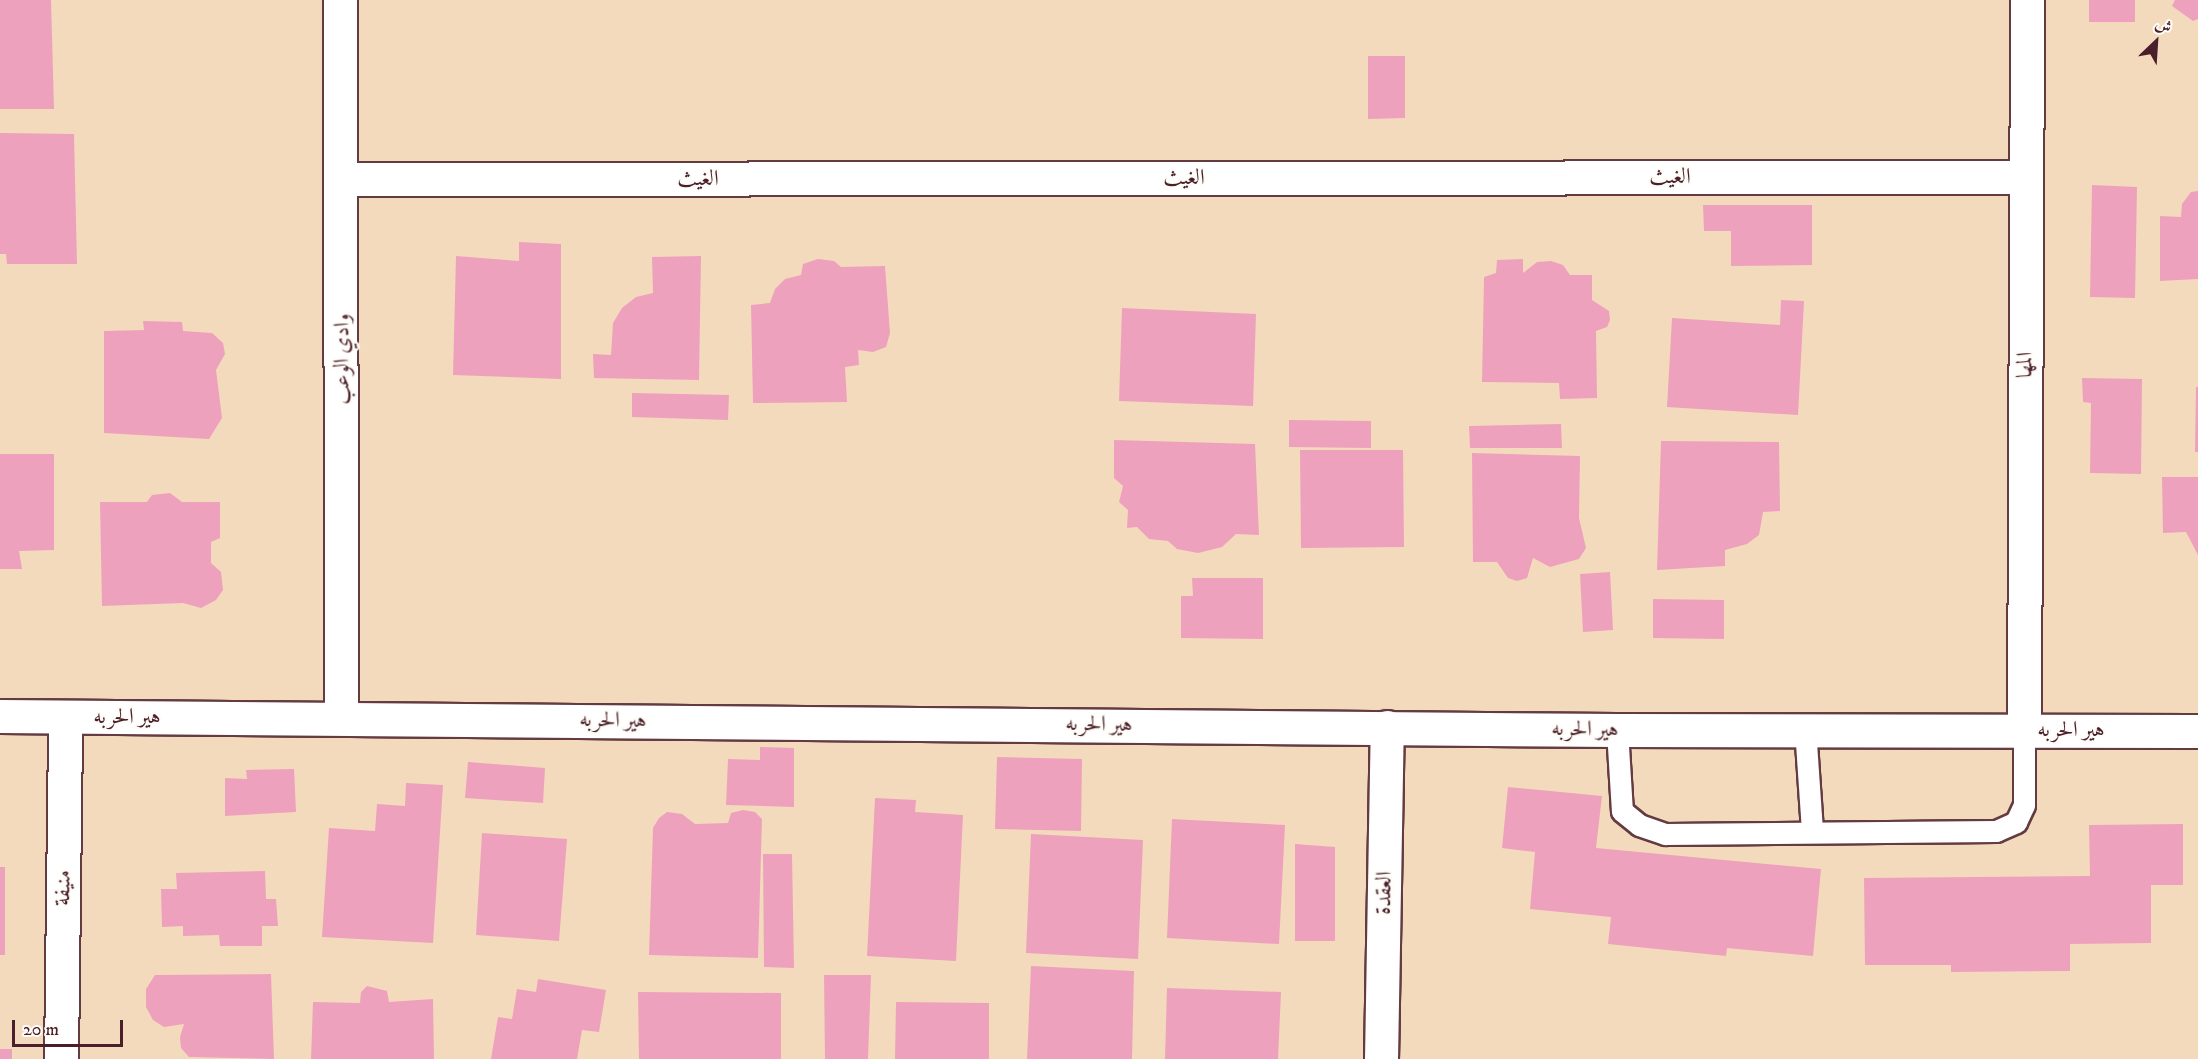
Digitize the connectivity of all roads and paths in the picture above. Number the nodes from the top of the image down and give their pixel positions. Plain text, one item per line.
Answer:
1 (340, 0) edge
2 (2027, 0) edge
3 (2026, 177) junction
4 (343, 179) junction
5 (0, 716) edge
6 (65, 717) junction
7 (341, 717) junction
8 (1387, 727) junction
9 (1805, 728) junction
10 (2024, 729) junction
11 (1617, 730) junction
12 (2198, 731) edge
13 (1812, 832) junction
14 (61, 1059) edge
15 (1381, 1059) edge

1 - 4 street, وادي الوعب
2 - 3 street, المها
3 - 4 street, الغيث
3 - 10 street, المها
4 - 7 street, وادي الوعب
5 - 6 street, هير الحربه
6 - 7 street, هير الحربه
6 - 14 street, منيفة
7 - 8 street, هير الحربه
8 - 11 street, هير الحربه
8 - 15 street, العقدة
9 - 10 street, هير الحربه
9 - 11 street, هير الحربه
9 - 13 lane
10 - 12 street, هير الحربه
10 - 13 lane
11 - 13 lane

